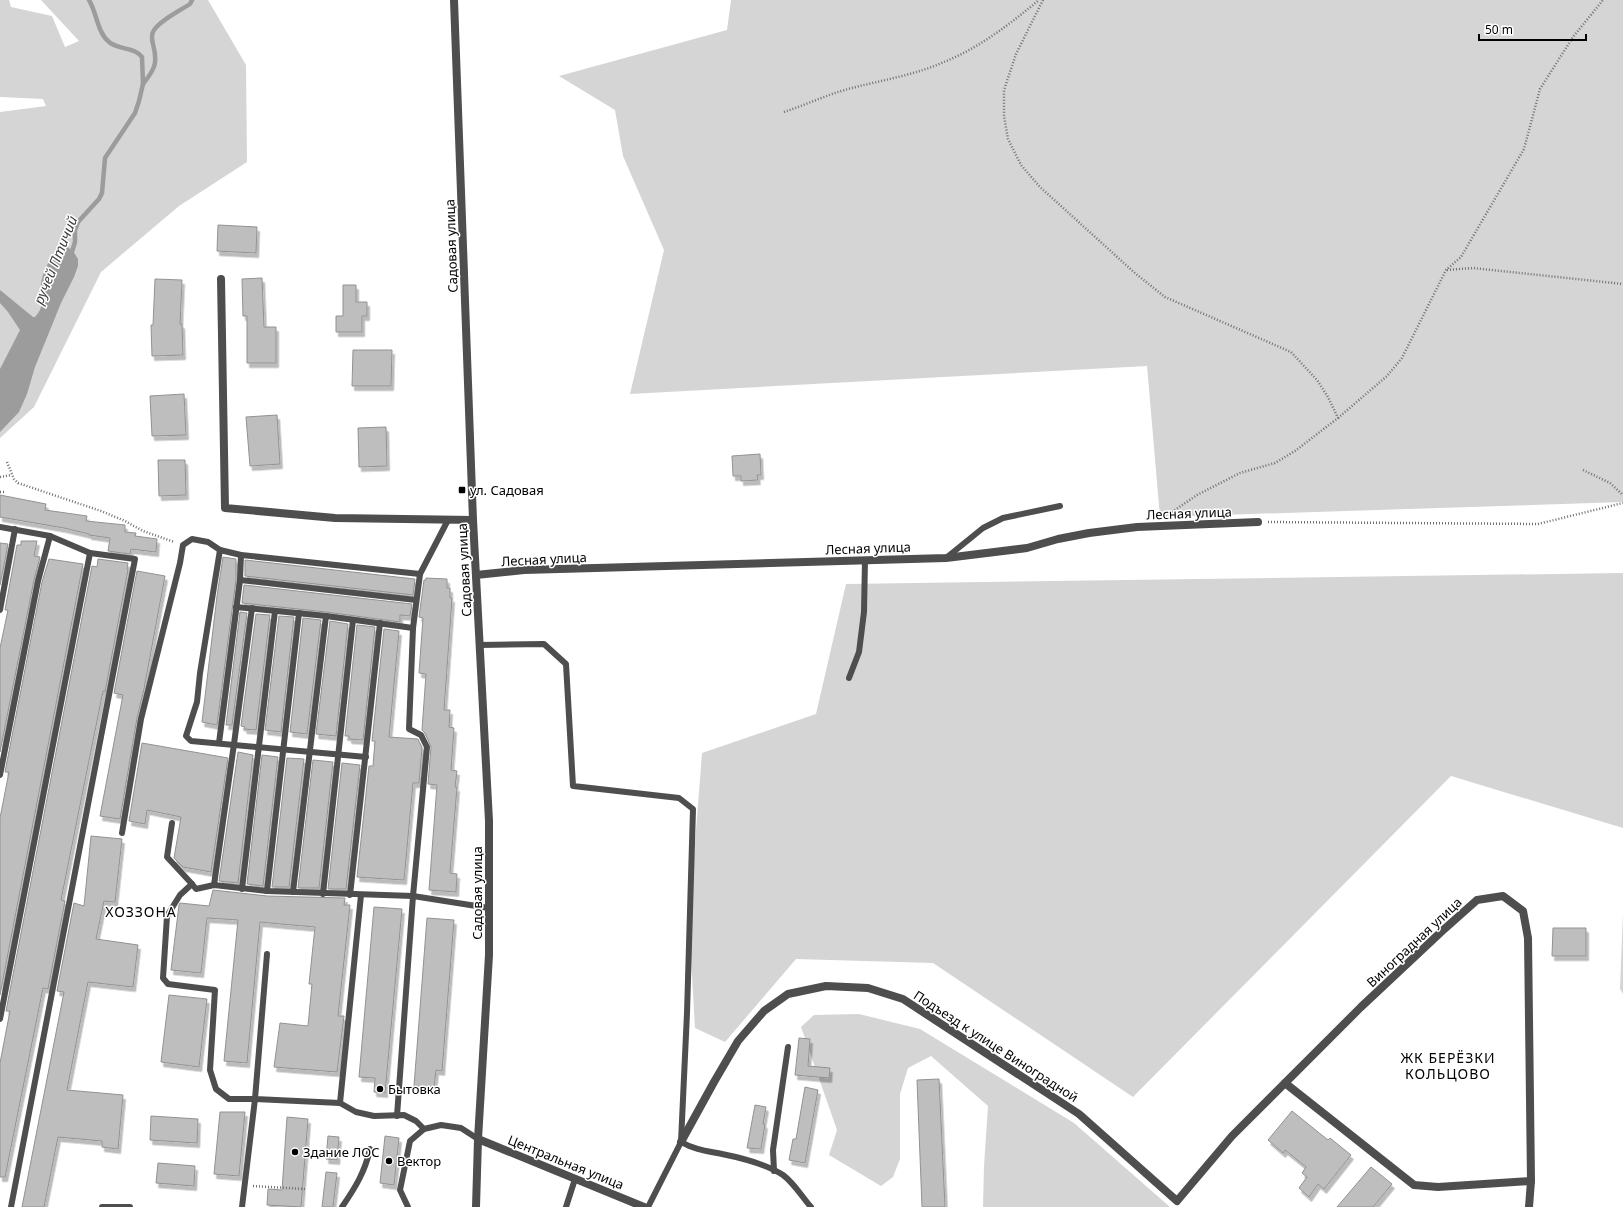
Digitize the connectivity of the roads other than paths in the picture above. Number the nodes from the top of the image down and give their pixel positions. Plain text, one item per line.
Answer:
1 (454, 0) edge
2 (221, 279) dead end
3 (1060, 506) dead end
4 (448, 520) junction
5 (473, 520) junction
6 (1258, 522) road end
7 (0, 527) edge
8 (15, 529) junction
9 (50, 536) junction
10 (220, 550) junction
11 (90, 552) junction
12 (241, 555) junction
13 (946, 558) junction
14 (865, 560) junction
15 (420, 574) junction
16 (476, 575) junction
17 (240, 580) junction
18 (416, 600) junction
19 (236, 607) junction
20 (252, 608) junction
21 (0, 610) edge
22 (275, 611) junction
23 (299, 613) junction
24 (326, 616) junction
25 (353, 620) junction
26 (380, 623) junction
27 (413, 628) junction
28 (480, 645) junction
29 (849, 678) dead end
30 (218, 744) junction
31 (234, 744) junction
32 (259, 747) junction
33 (284, 749) junction
34 (311, 752) junction
35 (337, 754) junction
36 (366, 757) junction
37 (0, 774) edge
38 (172, 823) dead end
39 (122, 833) dead end
40 (192, 884) junction
41 (214, 885) junction
42 (242, 889) junction
43 (267, 891) junction
44 (293, 892) junction
45 (323, 894) junction
46 (350, 895) junction
47 (361, 895) junction
48 (413, 896) junction
49 (489, 908) junction
50 (267, 954) dead end
51 (0, 1019) edge
52 (788, 1047) dead end
53 (1285, 1083) junction
54 (254, 1099) junction
55 (340, 1103) junction
56 (397, 1116) junction
57 (424, 1129) junction
58 (478, 1139) junction
59 (681, 1142) junction
60 (370, 1149) dead end
61 (774, 1170) junction
62 (575, 1179) junction
63 (1531, 1181) junction
64 (1177, 1201) joint
65 (11, 1207) edge
66 (102, 1207) edge
67 (130, 1207) edge
68 (242, 1207) edge
69 (342, 1207) edge
70 (408, 1207) edge
71 (476, 1207) edge
72 (566, 1207) edge
73 (644, 1207) edge
74 (648, 1207) edge
75 (811, 1207) edge
76 (1529, 1207) edge

1 - 5 street, Садовая улица
2 - 4 street
3 - 13 lane
4 - 5 street
4 - 15 lane
5 - 16 street, Садовая улица
6 - 13 street, Лесная улица
7 - 8 lane
8 - 9 lane
8 - 21 lane
9 - 11 lane
9 - 37 lane
10 - 12 lane
10 - 30 lane
10 - 39 lane
11 - 51 lane
11 - 65 lane
12 - 15 lane
12 - 17 lane
13 - 14 street, Лесная улица
14 - 16 street, Лесная улица
14 - 29 lane
15 - 18 lane
16 - 28 street, Садовая улица
17 - 18 lane
17 - 19 lane
18 - 27 lane
19 - 20 lane
19 - 30 lane
20 - 22 lane
20 - 31 lane
22 - 23 lane
22 - 32 lane
23 - 24 lane
23 - 33 lane
24 - 25 lane
24 - 34 lane
25 - 26 lane
25 - 35 lane
26 - 27 lane
26 - 36 lane
27 - 48 lane
28 - 49 street, Садовая улица
28 - 59 lane
30 - 31 lane
31 - 32 lane
31 - 41 lane
32 - 33 lane
32 - 42 lane
33 - 34 lane
33 - 43 lane
34 - 35 lane
34 - 44 lane
35 - 36 lane
35 - 45 lane
36 - 46 lane
38 - 40 lane
40 - 41 lane
40 - 54 lane
41 - 42 lane
42 - 43 lane
43 - 44 lane
44 - 45 lane
45 - 46 lane
46 - 47 lane
47 - 48 lane
47 - 55 lane
48 - 49 lane
48 - 56 lane
49 - 58 street, Садовая улица
50 - 54 lane
52 - 61 lane
53 - 63 street
53 - 63 street, Виноградная улица
53 - 64 street, Виноградная улица
54 - 55 lane
54 - 68 lane
55 - 56 lane
56 - 57 lane
57 - 58 lane
57 - 70 lane
58 - 62 street, Центральная улица
58 - 71 street, Садовая улица
59 - 61 lane
59 - 64 street, Подъезд к улице Виноградной
59 - 74 lane
60 - 69 lane
61 - 75 lane
62 - 72 lane
62 - 73 street, Центральная улица
63 - 76 street, Виноградная улица
66 - 67 lane

